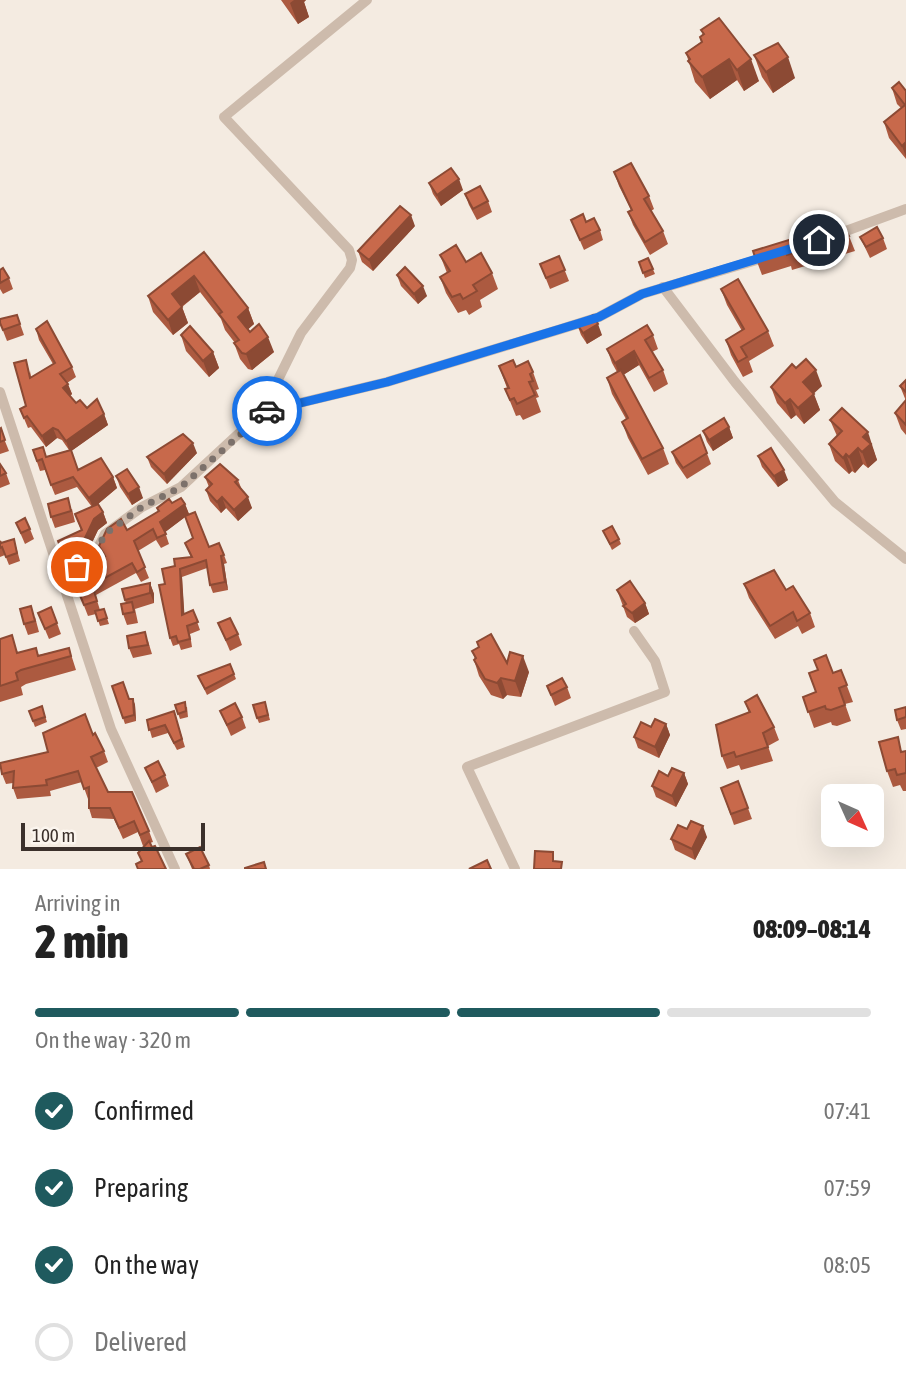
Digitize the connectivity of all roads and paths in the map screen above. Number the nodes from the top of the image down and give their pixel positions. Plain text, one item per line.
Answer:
1 (367, 0) edge
2 (906, 209) edge
3 (825, 238) edge
4 (778, 253) edge
5 (663, 287) junction
6 (0, 392) edge
7 (262, 412) junction
8 (906, 559) edge
9 (60, 580) junction
10 (634, 631) dead end
11 (175, 869) edge
12 (515, 869) edge

1 - 7 street
2 - 3 street
4 - 5 street
5 - 7 street
5 - 8 street
6 - 9 street
7 - 9 street
9 - 11 street
10 - 12 street

